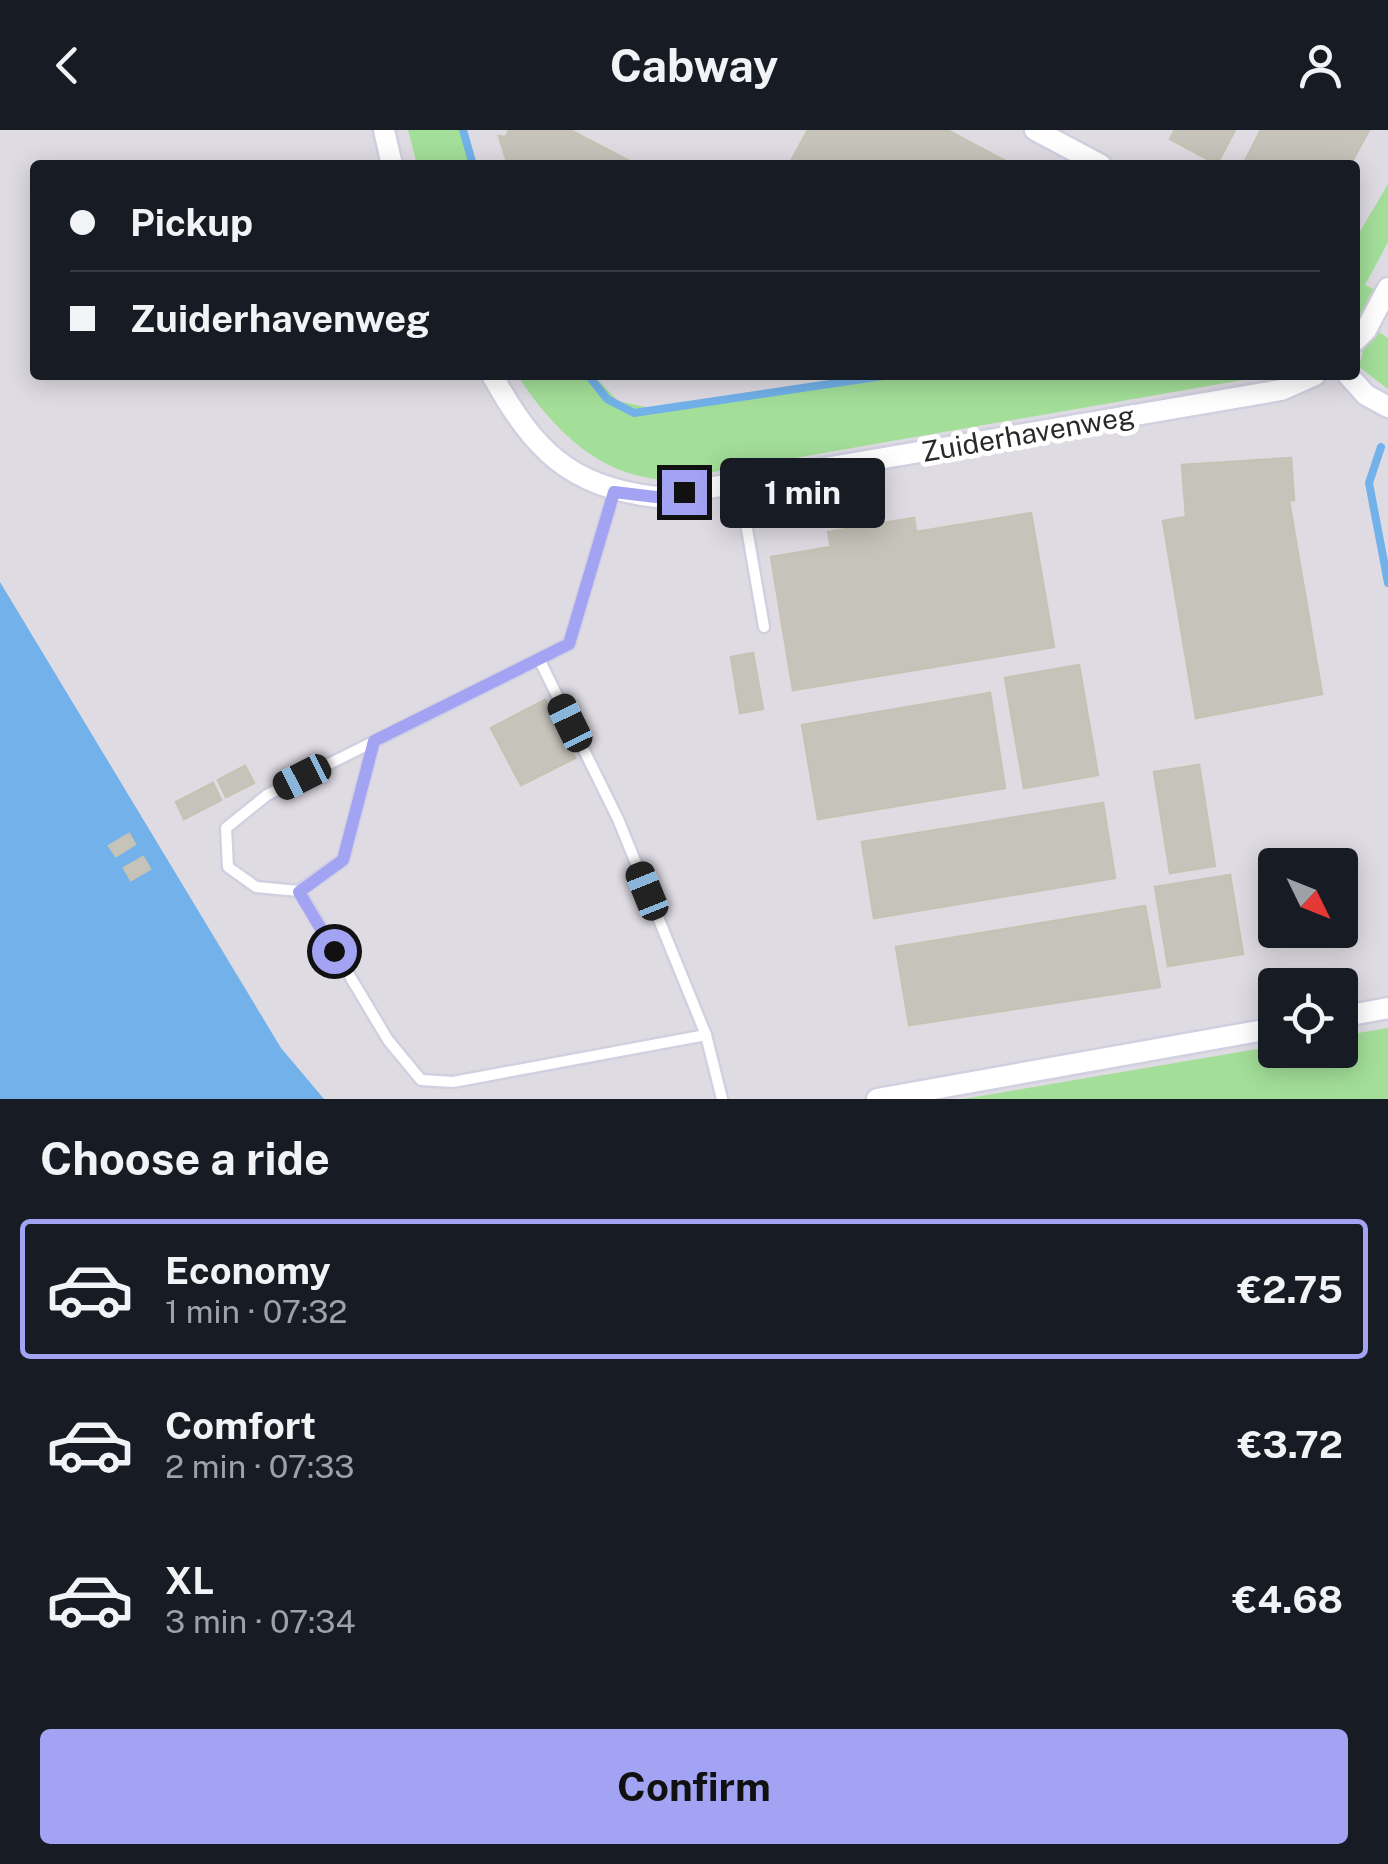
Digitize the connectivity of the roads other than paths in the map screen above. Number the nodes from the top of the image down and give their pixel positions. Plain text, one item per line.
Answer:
1 (384, 130) edge
2 (1035, 130) edge
3 (391, 160) edge
4 (1092, 160) edge
5 (1388, 288) edge
6 (1360, 336) edge
7 (495, 380) edge
8 (1304, 380) edge
9 (1352, 380) edge
10 (1388, 407) edge
11 (739, 483) junction
12 (614, 492) junction
13 (764, 628) dead end
14 (538, 659) junction
15 (374, 741) junction
16 (299, 892) junction
17 (1388, 1008) edge
18 (1358, 1014) edge
19 (1258, 1031) edge
20 (706, 1035) junction
21 (722, 1099) edge
22 (877, 1099) edge

1 - 3 street
2 - 4 street
5 - 6 street
7 - 12 street, Zuiderhavenweg
8 - 11 street, Zuiderhavenweg
9 - 10 street
11 - 12 street, Zuiderhavenweg
11 - 13 lane
12 - 14 lane
14 - 15 lane
14 - 20 lane
15 - 16 lane
15 - 16 lane
16 - 20 lane
17 - 18 street
19 - 22 street
20 - 21 lane

